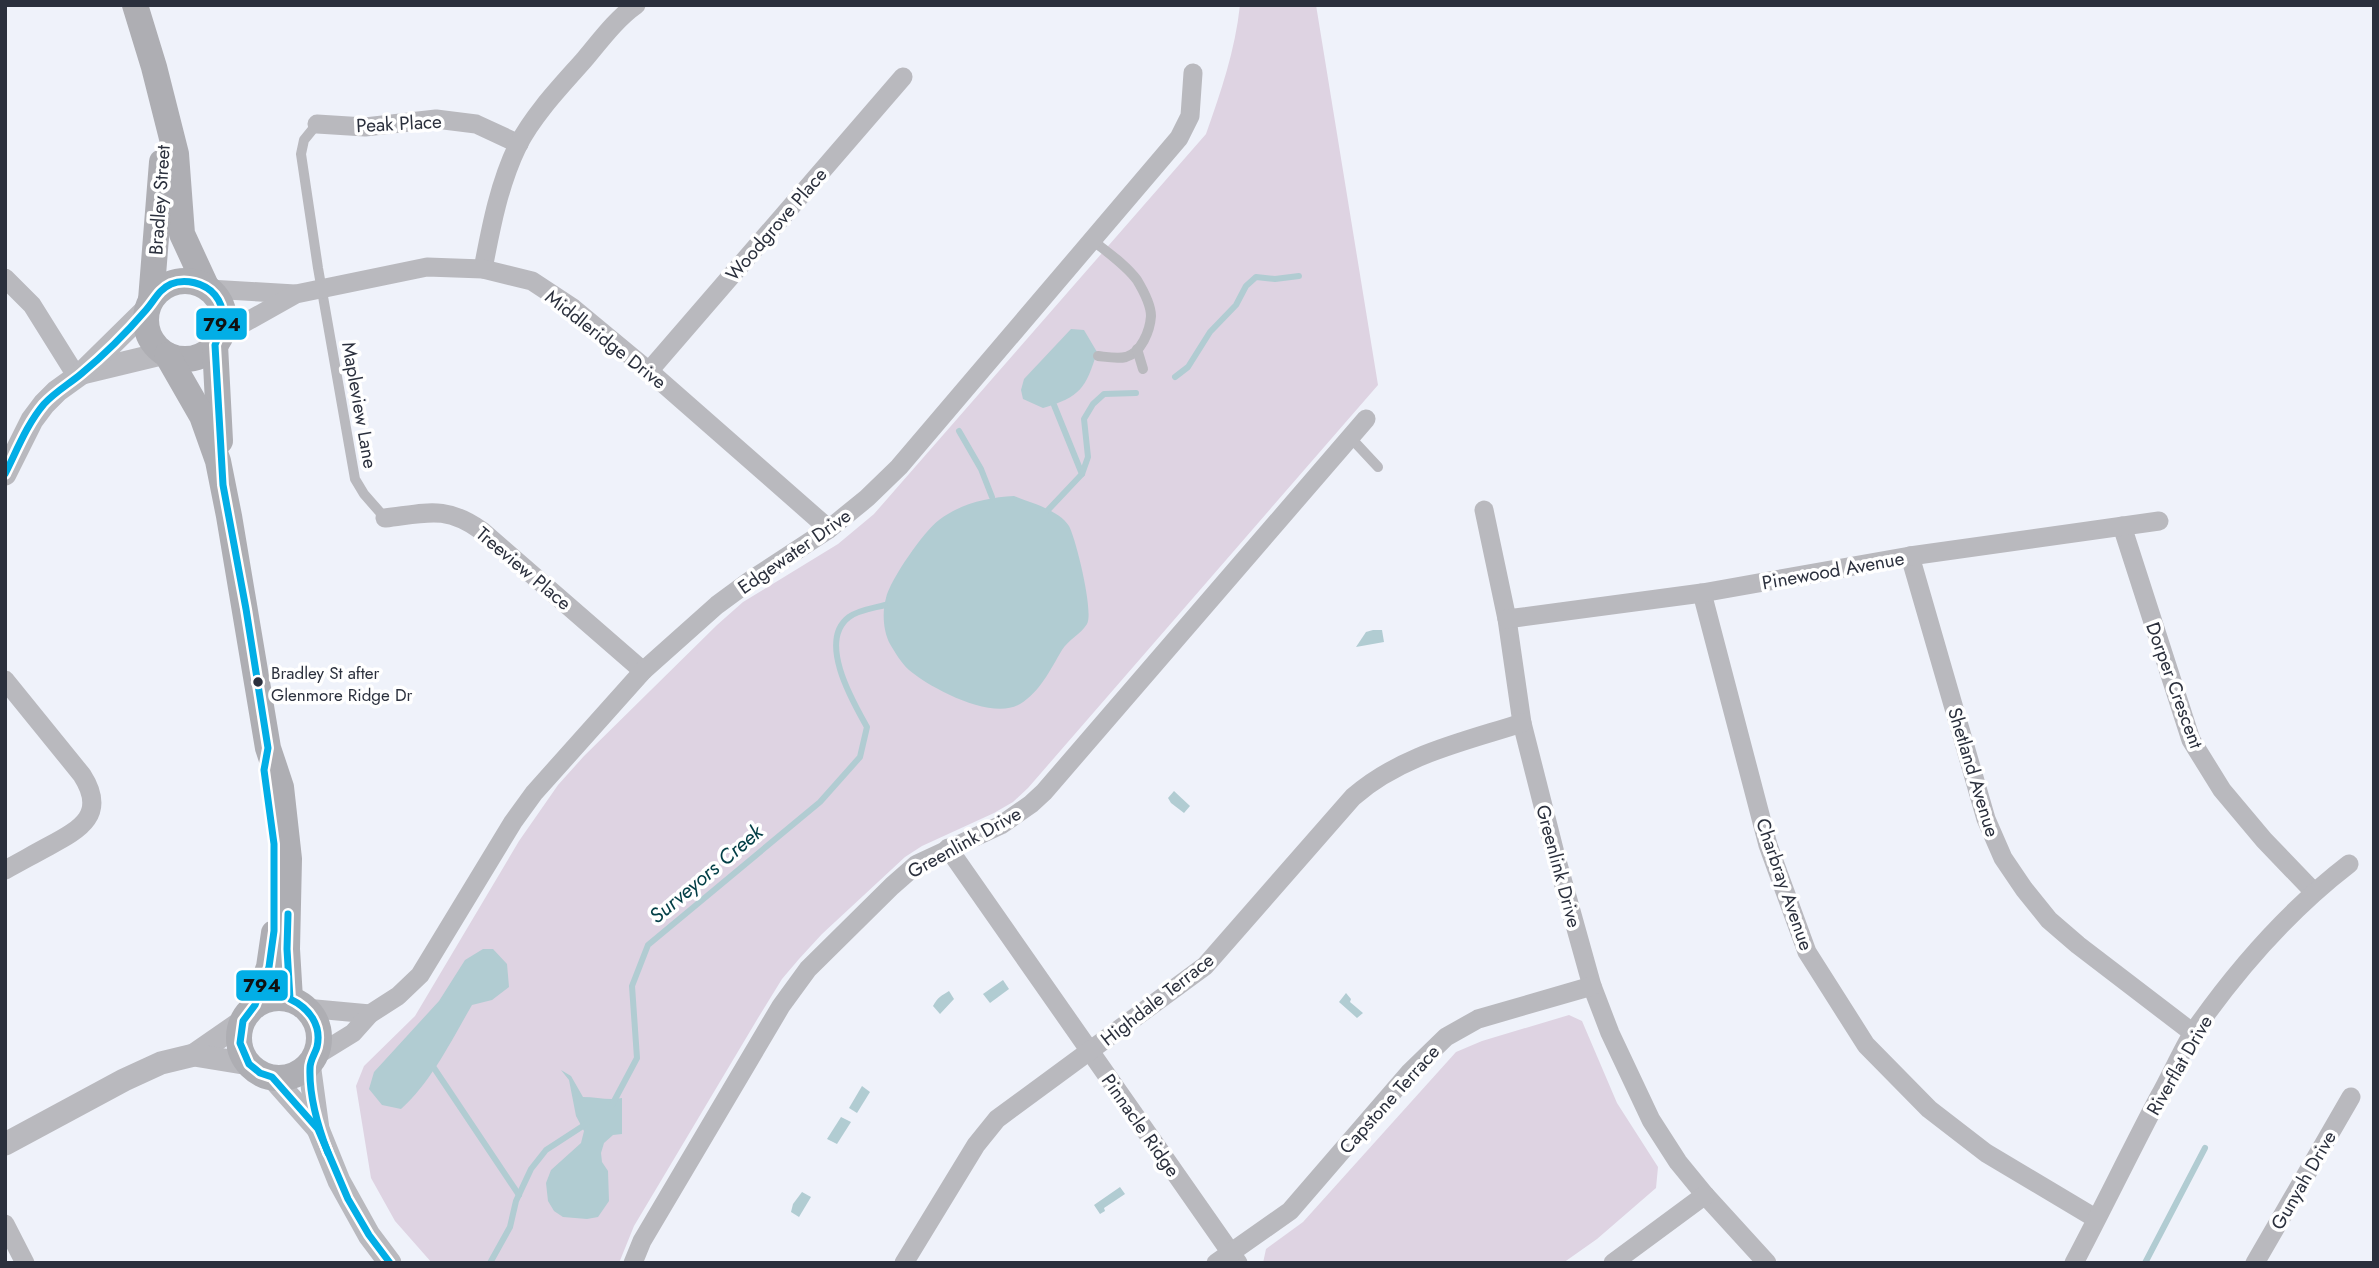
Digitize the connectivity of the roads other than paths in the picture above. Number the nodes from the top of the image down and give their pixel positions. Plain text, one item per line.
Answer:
1 (135, 5) edge
2 (636, 5) edge
3 (1193, 73) dead end
4 (903, 77) dead end
5 (162, 100) junction
6 (317, 124) joint
7 (519, 144) junction
8 (1092, 240) junction
9 (482, 269) junction
10 (5, 278) edge
11 (207, 288) junction
12 (322, 288) junction
13 (296, 294) junction
14 (149, 305) junction
15 (218, 341) junction
16 (1137, 349) junction
17 (166, 354) junction
18 (1098, 356) dead end
19 (1143, 369) dead end
20 (649, 371) junction
21 (79, 375) junction
22 (1366, 419) dead end
23 (1350, 437) junction
24 (1378, 467) dead end
25 (5, 474) edge
26 (223, 485) junction
27 (1484, 510) dead end
28 (386, 518) joint
29 (2159, 522) dead end
30 (2122, 526) junction
31 (829, 529) junction
32 (1910, 556) junction
33 (1702, 593) junction
34 (1507, 619) junction
35 (643, 671) junction
36 (5, 680) edge
37 (1522, 723) junction
38 (268, 748) junction
39 (948, 848) junction
40 (2349, 864) dead end
41 (5, 870) edge
42 (2314, 891) junction
43 (1592, 986) junction
44 (298, 1004) junction
45 (249, 1013) junction
46 (370, 1014) junction
47 (2193, 1033) junction
48 (1089, 1052) junction
49 (194, 1055) junction
50 (312, 1060) junction
51 (249, 1064) junction
52 (272, 1077) junction
53 (2351, 1097) dead end
54 (318, 1129) junction
55 (5, 1144) edge
56 (1705, 1195) junction
57 (2095, 1218) junction
58 (5, 1224) edge
59 (1229, 1260) edge
60 (24, 1263) edge
61 (390, 1263) edge
62 (633, 1263) edge
63 (904, 1263) edge
64 (1613, 1263) edge
65 (1767, 1263) edge
66 (2074, 1263) edge
67 (2255, 1263) edge

1 - 5 main road, Bradley Street
2 - 7 street
3 - 8 street, Edgewater Drive
4 - 20 street, Woodgrove Place
5 - 11 main road, Bradley Street
5 - 14 main road, Bradley Street
6 - 7 street, Peak Place
6 - 12 lane, Mapleview Lane
7 - 9 street
8 - 16 lane
8 - 31 street, Edgewater Drive
9 - 12 street, Middleridge Drive
9 - 20 street, Middleridge Drive
10 - 21 street
11 - 13 street, Middleridge Drive
11 - 14 main road
11 - 15 main road
12 - 13 street, Middleridge Drive
12 - 28 lane, Mapleview Lane
13 - 15 street, Middleridge Drive
14 - 17 main road
14 - 21 street
15 - 17 main road
15 - 26 main road
16 - 18 lane
16 - 19 lane
17 - 21 street
17 - 26 main road
20 - 31 street, Middleridge Drive
21 - 25 street
22 - 23 street, Greenlink Drive
23 - 24 lane
23 - 39 street, Greenlink Drive
26 - 38 main road
27 - 34 street, Greenlink Drive
28 - 35 street, Treeview Place
29 - 30 street, Pinewood Avenue
30 - 32 street, Pinewood Avenue
30 - 42 street, Dorper Crescent
31 - 35 street, Edgewater Drive
32 - 33 street, Pinewood Avenue
32 - 47 street, Shetland Avenue
33 - 34 street, Pinewood Avenue
33 - 57 street, Charbray Avenue
34 - 37 street, Greenlink Drive
35 - 46 street, Edgewater Drive
36 - 41 street
37 - 43 street, Greenlink Drive
37 - 48 street, Highdale Terrace
38 - 44 main road
38 - 45 main road
39 - 48 street, Pinnacle Ridge
39 - 62 street, Greenlink Drive
40 - 42 street, Riverflat Drive
42 - 47 street, Riverflat Drive
43 - 56 street, Greenlink Drive
43 - 59 street, Capstone Terrace
44 - 45 main road
44 - 46 street
44 - 50 main road
45 - 49 street
45 - 51 main road
46 - 50 street, Edgewater Drive
47 - 57 street, Riverflat Drive
48 - 59 street, Pinnacle Ridge
48 - 63 street, Highdale Terrace
49 - 51 street
49 - 55 street
50 - 52 main road
50 - 54 street
51 - 52 main road
52 - 54 street
53 - 67 street, Gunyah Drive
54 - 61 street
56 - 64 street
56 - 65 street, Greenlink Drive
57 - 66 street, Riverflat Drive
58 - 60 street

